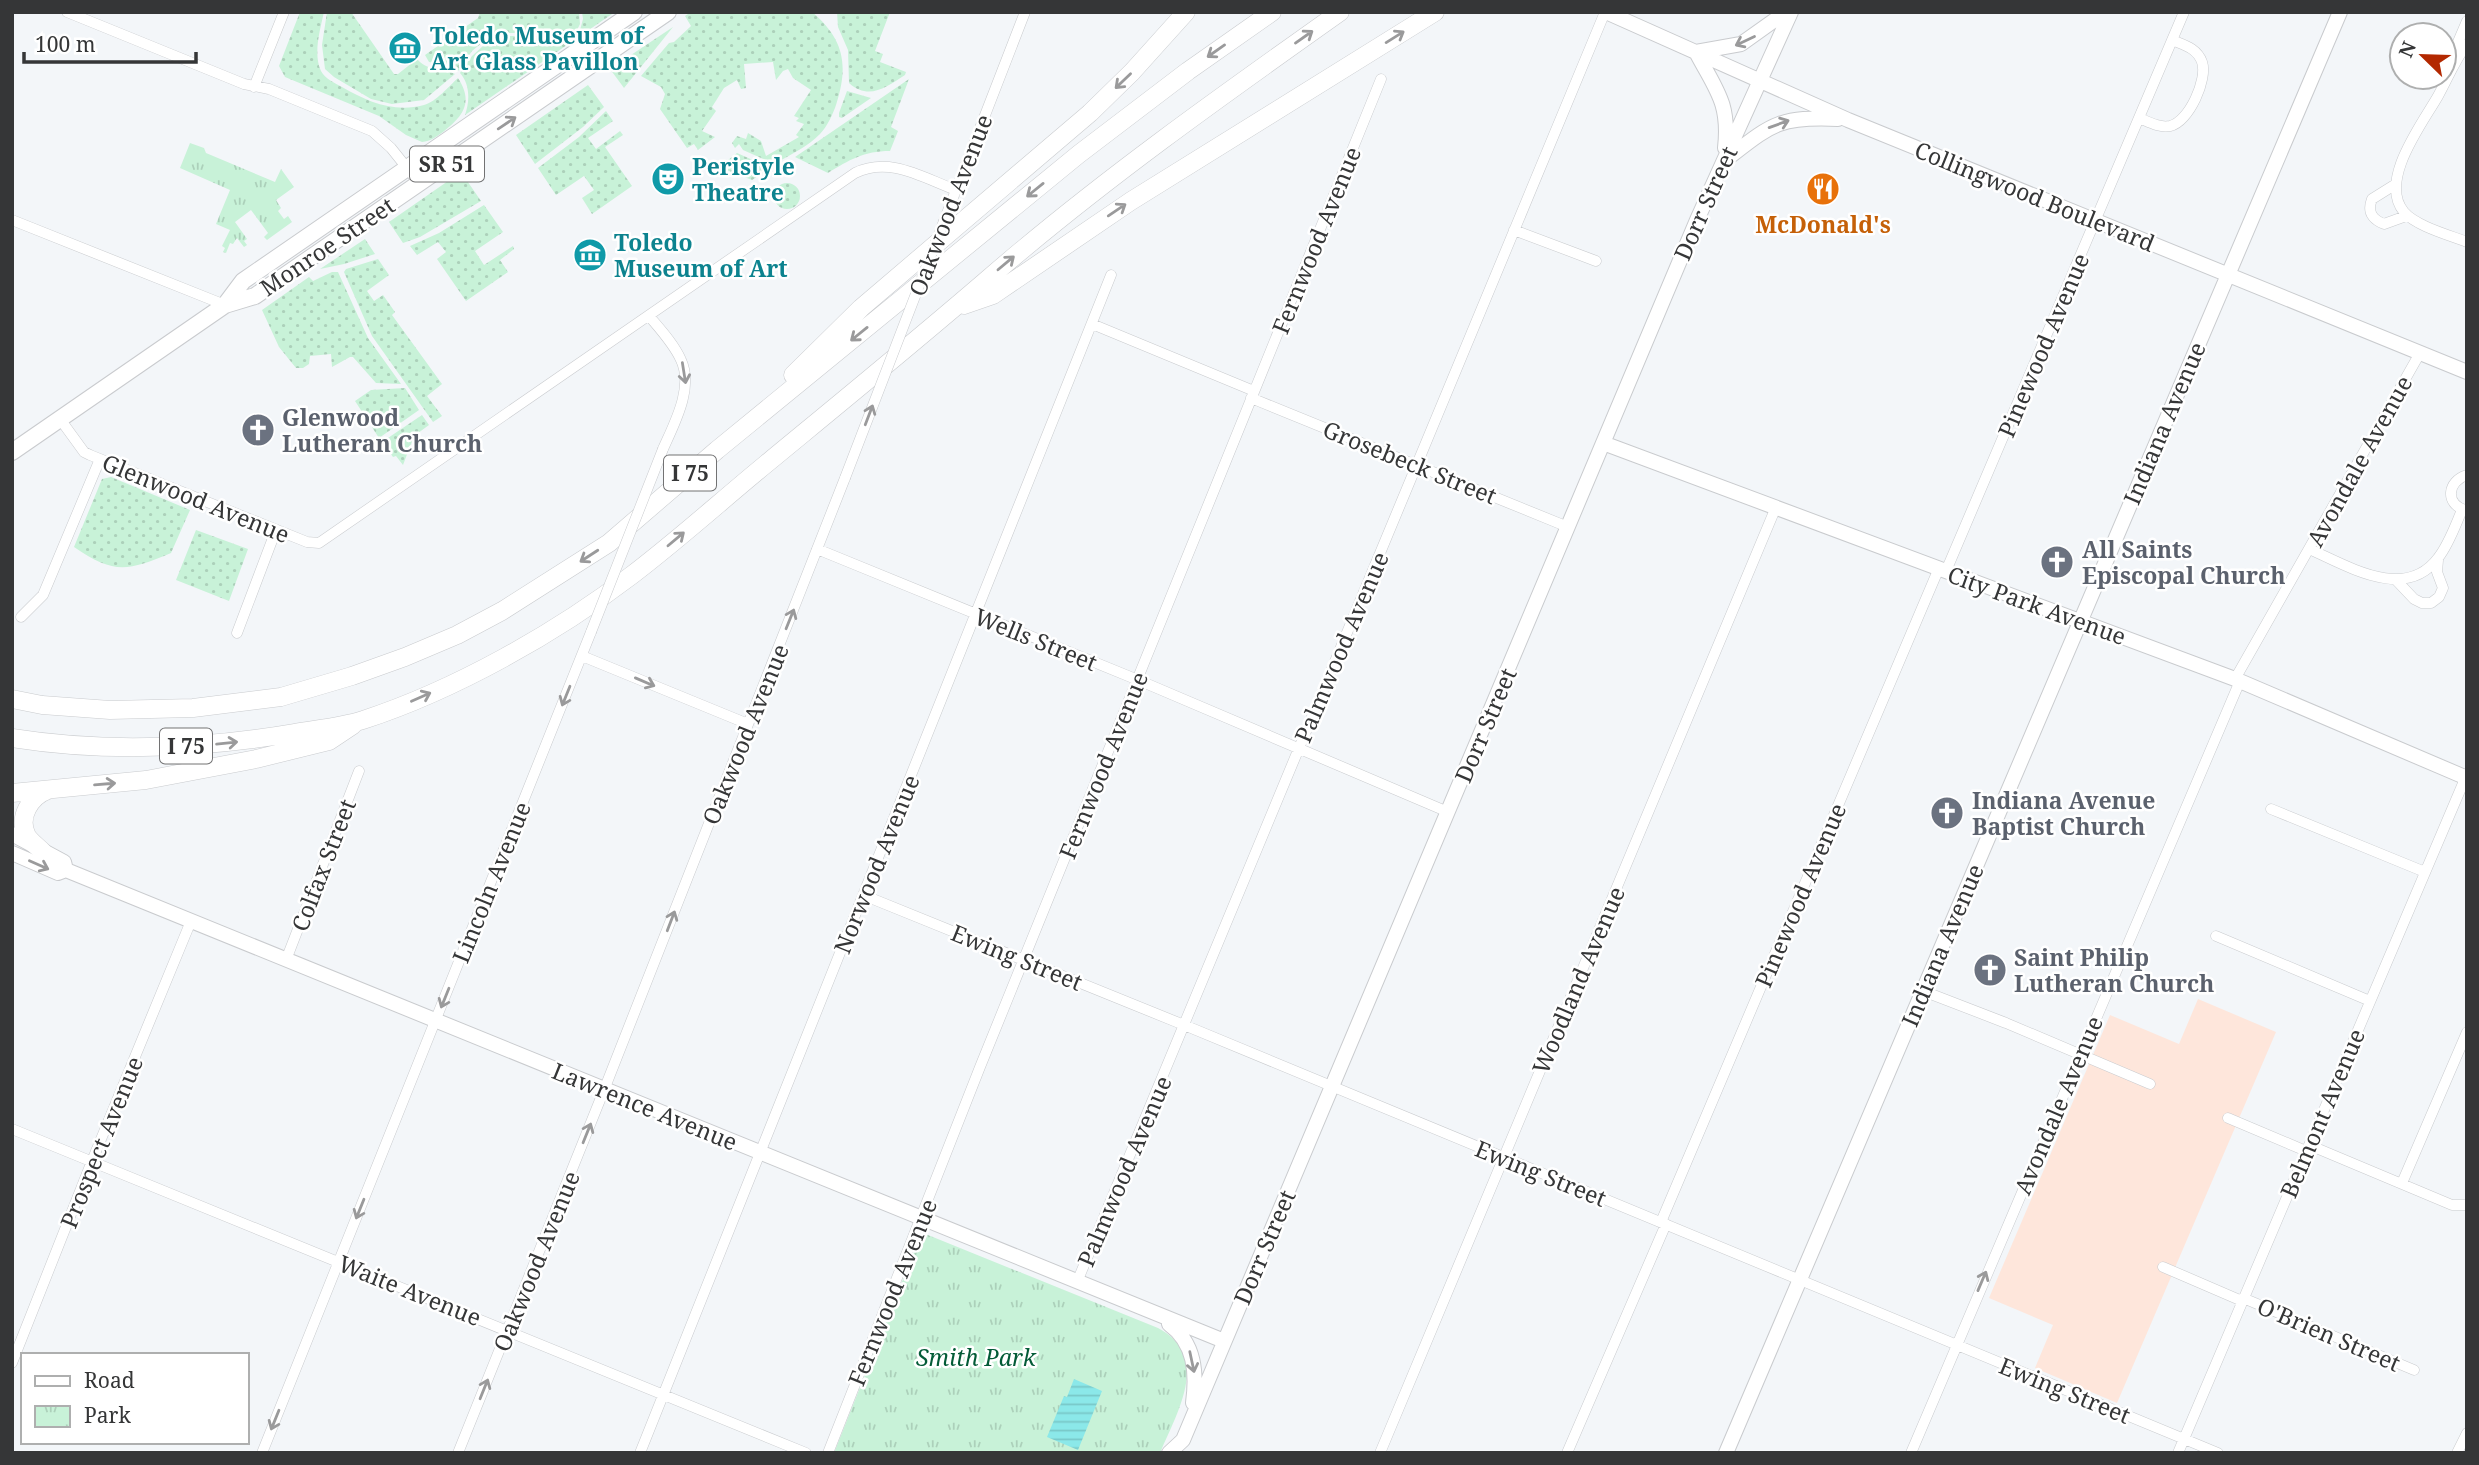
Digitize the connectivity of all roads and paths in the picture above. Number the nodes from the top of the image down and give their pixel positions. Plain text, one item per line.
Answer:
1 (67, 12) edge
2 (284, 12) edge
3 (634, 12) edge
4 (668, 12) edge
5 (1025, 12) edge
6 (1186, 12) edge
7 (1272, 12) edge
8 (1340, 12) edge
9 (1435, 12) edge
10 (1605, 12) edge
11 (1789, 12) edge
12 (2184, 12) edge
13 (2340, 12) edge
14 (2467, 21) edge
15 (2172, 40) junction
16 (2458, 42) edge
17 (1696, 52) junction
18 (1381, 79) dead end
19 (1760, 80) junction
20 (254, 87) junction
21 (2440, 91) edge
22 (2139, 118) junction
23 (1848, 120) junction
24 (1723, 162) junction
25 (408, 168) junction
26 (419, 183) junction
27 (2396, 184) junction
28 (956, 190) junction
29 (2406, 216) junction
30 (12, 220) edge
31 (2096, 220) junction
32 (1514, 230) junction
33 (2467, 242) edge
34 (1596, 261) dead end
35 (1111, 275) dead end
36 (2228, 275) junction
37 (225, 305) junction
38 (954, 308) junction
39 (649, 316) junction
40 (1092, 324) junction
41 (2420, 353) junction
42 (2467, 372) edge
43 (1253, 394) junction
44 (60, 419) junction
45 (1603, 443) junction
46 (717, 450) junction
47 (12, 452) edge
48 (100, 459) junction
49 (1417, 465) junction
50 (2467, 475) edge
51 (1776, 507) junction
52 (2464, 510) edge
53 (1568, 527) junction
54 (276, 530) junction
55 (817, 549) junction
56 (2309, 550) junction
57 (2438, 560) junction
58 (1942, 570) junction
59 (2396, 580) junction
60 (976, 614) junction
61 (22, 617) dead end
62 (2079, 622) junction
63 (237, 633) dead end
64 (582, 656) junction
65 (1138, 680) junction
66 (2237, 680) junction
67 (12, 699) edge
68 (358, 722) junction
69 (748, 724) junction
70 (12, 738) edge
71 (1298, 750) junction
72 (359, 771) dead end
73 (2466, 776) edge
74 (55, 788) junction
75 (12, 793) edge
76 (2271, 809) dead end
77 (1448, 812) junction
78 (12, 834) edge
79 (43, 852) junction
80 (12, 853) edge
81 (66, 870) junction
82 (2425, 872) junction
83 (863, 895) junction
84 (191, 921) junction
85 (2216, 936) dead end
86 (286, 960) junction
87 (1024, 960) junction
88 (1923, 991) junction
89 (2370, 1001) junction
90 (436, 1021) junction
91 (1184, 1025) junction
92 (2467, 1032) edge
93 (2080, 1055) junction
94 (2150, 1084) dead end
95 (1332, 1087) junction
96 (604, 1090) junction
97 (2228, 1118) dead end
98 (12, 1129) edge
99 (2308, 1148) junction
100 (761, 1154) junction
101 (1504, 1158) junction
102 (92, 1161) junction
103 (2402, 1183) junction
104 (2467, 1205) edge
105 (921, 1218) junction
106 (1663, 1223) junction
107 (339, 1261) junction
108 (2163, 1267) dead end
109 (1800, 1280) junction
110 (1077, 1282) junction
111 (2243, 1299) junction
112 (1157, 1314) junction
113 (508, 1330) junction
114 (1224, 1341) junction
115 (1955, 1344) junction
116 (12, 1363) edge
117 (2414, 1370) dead end
118 (663, 1395) junction
119 (1190, 1423) junction
120 (2467, 1433) edge
121 (2183, 1439) junction
122 (1184, 1446) edge
123 (262, 1453) edge
124 (458, 1453) edge
125 (640, 1453) edge
126 (807, 1453) edge
127 (828, 1453) edge
128 (1168, 1453) edge
129 (1380, 1453) edge
130 (1567, 1453) edge
131 (1726, 1453) edge
132 (1911, 1453) edge
133 (2178, 1453) edge
134 (2218, 1453) edge
135 (2457, 1453) edge

1 - 20 street
2 - 20 street
3 - 25 main road, Monroe Street / SR 51
26 -> 4 main road, Monroe Street / SR 51
5 - 28 street, Oakwood Avenue
6 -> 46 highway
7 -> 46 highway, I 75
38 -> 8 highway, I 75
38 -> 9 highway
10 - 17 street, Collingwood Boulevard
10 - 32 street, Palmwood Avenue
11 -> 17 street
11 - 19 street, Dorr Street
12 - 15 street, Pinewood Avenue
13 - 36 street, Indiana Avenue
14 - 16 street
15 - 22 street, Pinewood Avenue
15 - 22 street
17 - 19 street, Collingwood Boulevard
17 - 24 street
18 - 43 street, Fernwood Avenue
19 - 23 street, Collingwood Boulevard
19 - 24 street, Dorr Street
20 - 25 street
21 - 27 street
22 - 31 street, Pinewood Avenue
24 -> 23 street
23 - 31 street, Collingwood Boulevard
24 - 45 street, Dorr Street
25 - 26 street
25 - 37 main road, Monroe Street / SR 51
26 - 37 main road, Monroe Street / SR 51
27 - 29 street
27 - 29 street
28 - 39 street
55 -> 28 street, Oakwood Avenue, bridge
29 - 33 street
30 - 37 street
31 - 36 street, Collingwood Boulevard
31 - 58 street, Pinewood Avenue
32 - 34 street
32 - 49 street, Palmwood Avenue
35 - 40 street, Norwood Avenue
36 - 41 street, Collingwood Boulevard
36 - 62 street, Indiana Avenue
37 - 44 main road, Monroe Street / SR 51
68 -> 38 highway, I 75
39 - 54 street, Glenwood Avenue
39 -> 64 street, Lincoln Avenue, bridge
40 - 43 street, Grosebeck Street
40 - 60 street, Norwood Avenue
41 - 42 street, Collingwood Boulevard
41 - 56 street, Avondale Avenue
43 - 49 street, Grosebeck Street
43 - 65 street, Fernwood Avenue
44 - 47 main road, Monroe Street / SR 51
44 - 48 street, Glenwood Avenue
45 - 51 street, City Park Avenue
45 - 53 street, Dorr Street
46 -> 67 highway, I 75
48 - 54 street, Glenwood Avenue
48 - 61 street
49 - 53 street, Grosebeck Street
49 - 71 street, Palmwood Avenue
50 - 52 street
51 - 58 street, City Park Avenue
51 - 101 street, Woodland Avenue
52 - 57 street
53 - 77 street, Dorr Street
54 - 63 street
55 - 60 street, Wells Street
69 -> 55 street, Oakwood Avenue
56 - 59 street
56 - 66 street, Avondale Avenue
57 - 59 street
57 - 59 street
58 - 62 street, City Park Avenue
58 - 106 street, Pinewood Avenue
60 - 65 street, Wells Street
60 - 83 street, Norwood Avenue
62 - 66 street, City Park Avenue
62 - 88 street, Indiana Avenue
64 -> 69 street
64 -> 90 street, Lincoln Avenue
65 - 71 street, Wells Street
65 - 87 street, Fernwood Avenue
66 - 73 street, City Park Avenue
66 - 93 street, Avondale Avenue
70 -> 68 highway, I 75
74 -> 68 highway
96 -> 69 street, Oakwood Avenue
71 - 77 street, Wells Street
71 - 91 street, Palmwood Avenue
72 - 86 street, Colfax Street
73 - 82 street, Belmont Avenue
74 - 75 highway
74 - 79 highway
76 - 82 street
77 - 95 street, Dorr Street
78 - 79 street, Lawrence Avenue
79 - 81 street, Lawrence Avenue
80 -> 81 street, Lawrence Avenue
81 - 84 street, Lawrence Avenue
82 - 89 street, Belmont Avenue
83 - 87 street, Ewing Street
83 - 100 street, Norwood Avenue
84 - 86 street, Lawrence Avenue
84 - 102 street, Prospect Avenue
85 - 89 street
86 - 90 street, Lawrence Avenue
87 - 91 street, Ewing Street
87 - 105 street, Fernwood Avenue
88 - 93 street
88 - 109 street, Indiana Avenue
89 - 99 street, Belmont Avenue
90 - 96 street, Lawrence Avenue
90 -> 107 street, Lincoln Avenue
91 - 95 street, Ewing Street
91 - 110 street, Palmwood Avenue
92 - 103 street
93 - 94 street
115 -> 93 street, Avondale Avenue
95 - 101 street, Ewing Street
95 - 114 street, Dorr Street
96 - 100 street, Lawrence Avenue
113 -> 96 street, Oakwood Avenue
97 - 99 street
98 - 102 street, Waite Avenue
99 - 103 street
99 - 111 street, Belmont Avenue
100 - 105 street, Lawrence Avenue
100 - 118 street, Norwood Avenue
101 - 106 street, Ewing Street
101 - 129 street, Woodland Avenue
102 - 107 street, Waite Avenue
102 - 116 street, Prospect Avenue
103 - 104 street
105 - 110 street, Lawrence Avenue
105 - 127 street, Fernwood Avenue
106 - 109 street, Ewing Street
106 - 130 street, Pinewood Avenue
107 - 113 street, Waite Avenue
107 -> 123 street, Lincoln Avenue
108 - 111 street, O'Brien Street
109 - 115 street, Ewing Street
109 - 131 street, Indiana Avenue
110 - 112 street, Lawrence Avenue
111 - 117 street, O'Brien Street
111 - 121 street, Belmont Avenue
112 - 114 street, Lawrence Avenue
112 -> 119 street
113 - 118 street, Waite Avenue
124 -> 113 street, Oakwood Avenue
114 - 119 street, Dorr Street
115 - 121 street, Ewing Street
115 - 132 street, Avondale Avenue
118 - 125 street, Norwood Avenue
118 - 126 street, Waite Avenue
119 - 122 street, Dorr Street
120 - 135 street
121 - 133 street, Belmont Avenue
121 - 134 street, Ewing Street
122 - 128 street, Dorr Street

